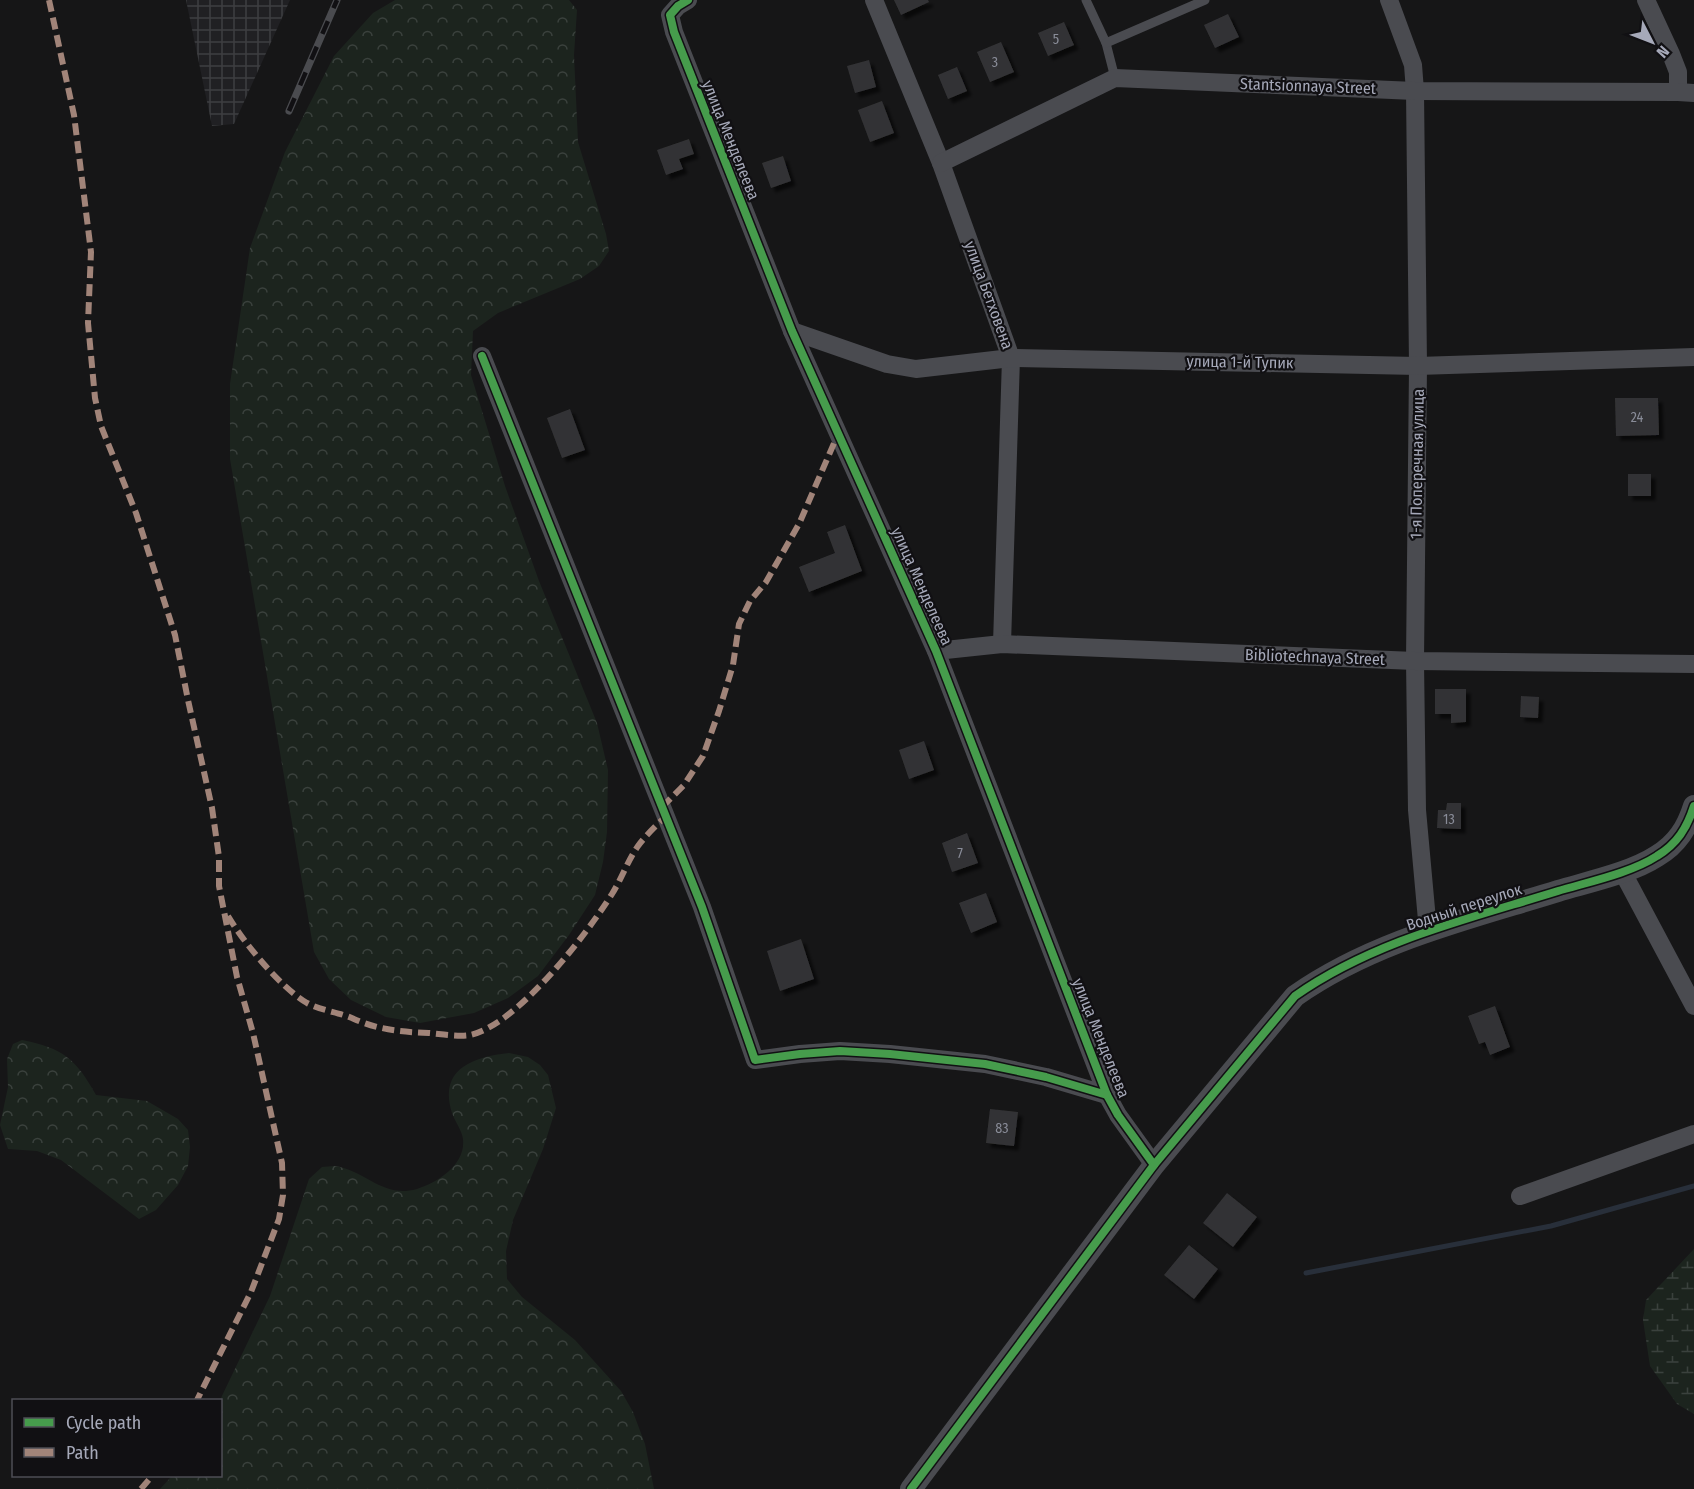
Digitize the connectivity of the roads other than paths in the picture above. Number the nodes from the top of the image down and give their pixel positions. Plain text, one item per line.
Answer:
1 (688, 0) edge
2 (874, 0) edge
3 (1086, 0) edge
4 (1205, 0) edge
5 (1389, 0) edge
6 (1646, 0) edge
7 (1106, 43) junction
8 (1116, 78) junction
9 (1415, 91) junction
10 (1686, 92) edge
11 (941, 163) junction
12 (792, 331) junction
13 (482, 356) dead end
14 (1694, 357) edge
15 (1011, 358) junction
16 (1418, 366) junction
17 (1002, 644) junction
18 (936, 651) junction
19 (1415, 661) junction
20 (1694, 664) edge
21 (1694, 806) edge
22 (1622, 871) junction
23 (1428, 931) junction
24 (1694, 1006) edge
25 (1107, 1095) junction
26 (1694, 1134) edge
27 (1154, 1165) junction
28 (1520, 1196) dead end
29 (911, 1489) edge

1 - 12 street, улица Менделеева
2 - 11 street, улица Бетховена
3 - 7 lane
4 - 7 lane
5 - 9 street, 1-я Поперечная улица
6 - 10 street
7 - 8 lane
8 - 9 street, Stantsionnaya Street
8 - 11 street, Stantsionnaya Street
9 - 10 street, Stantsionnaya Street
9 - 16 street, 1-я Поперечная улица
11 - 15 street, улица Бетховена
12 - 15 street, улица 1-й Тупик
12 - 18 street, улица Менделеева
13 - 25 street
14 - 16 street, улица 1-й Тупик
15 - 16 street, улица 1-й Тупик
15 - 17 street, улица Бетховена
16 - 19 street, 1-я Поперечная улица
17 - 18 street, Bibliotechnaya Street
17 - 19 street, Bibliotechnaya Street
18 - 25 street, улица Менделеева
19 - 20 street, Bibliotechnaya Street
19 - 23 street, 1-я Поперечная улица
21 - 22 street, Водный переулок
22 - 23 street, Водный переулок
22 - 24 street
23 - 27 street, Водный переулок
25 - 27 street, улица Менделеева
26 - 28 street
27 - 29 street, Водный переулок

